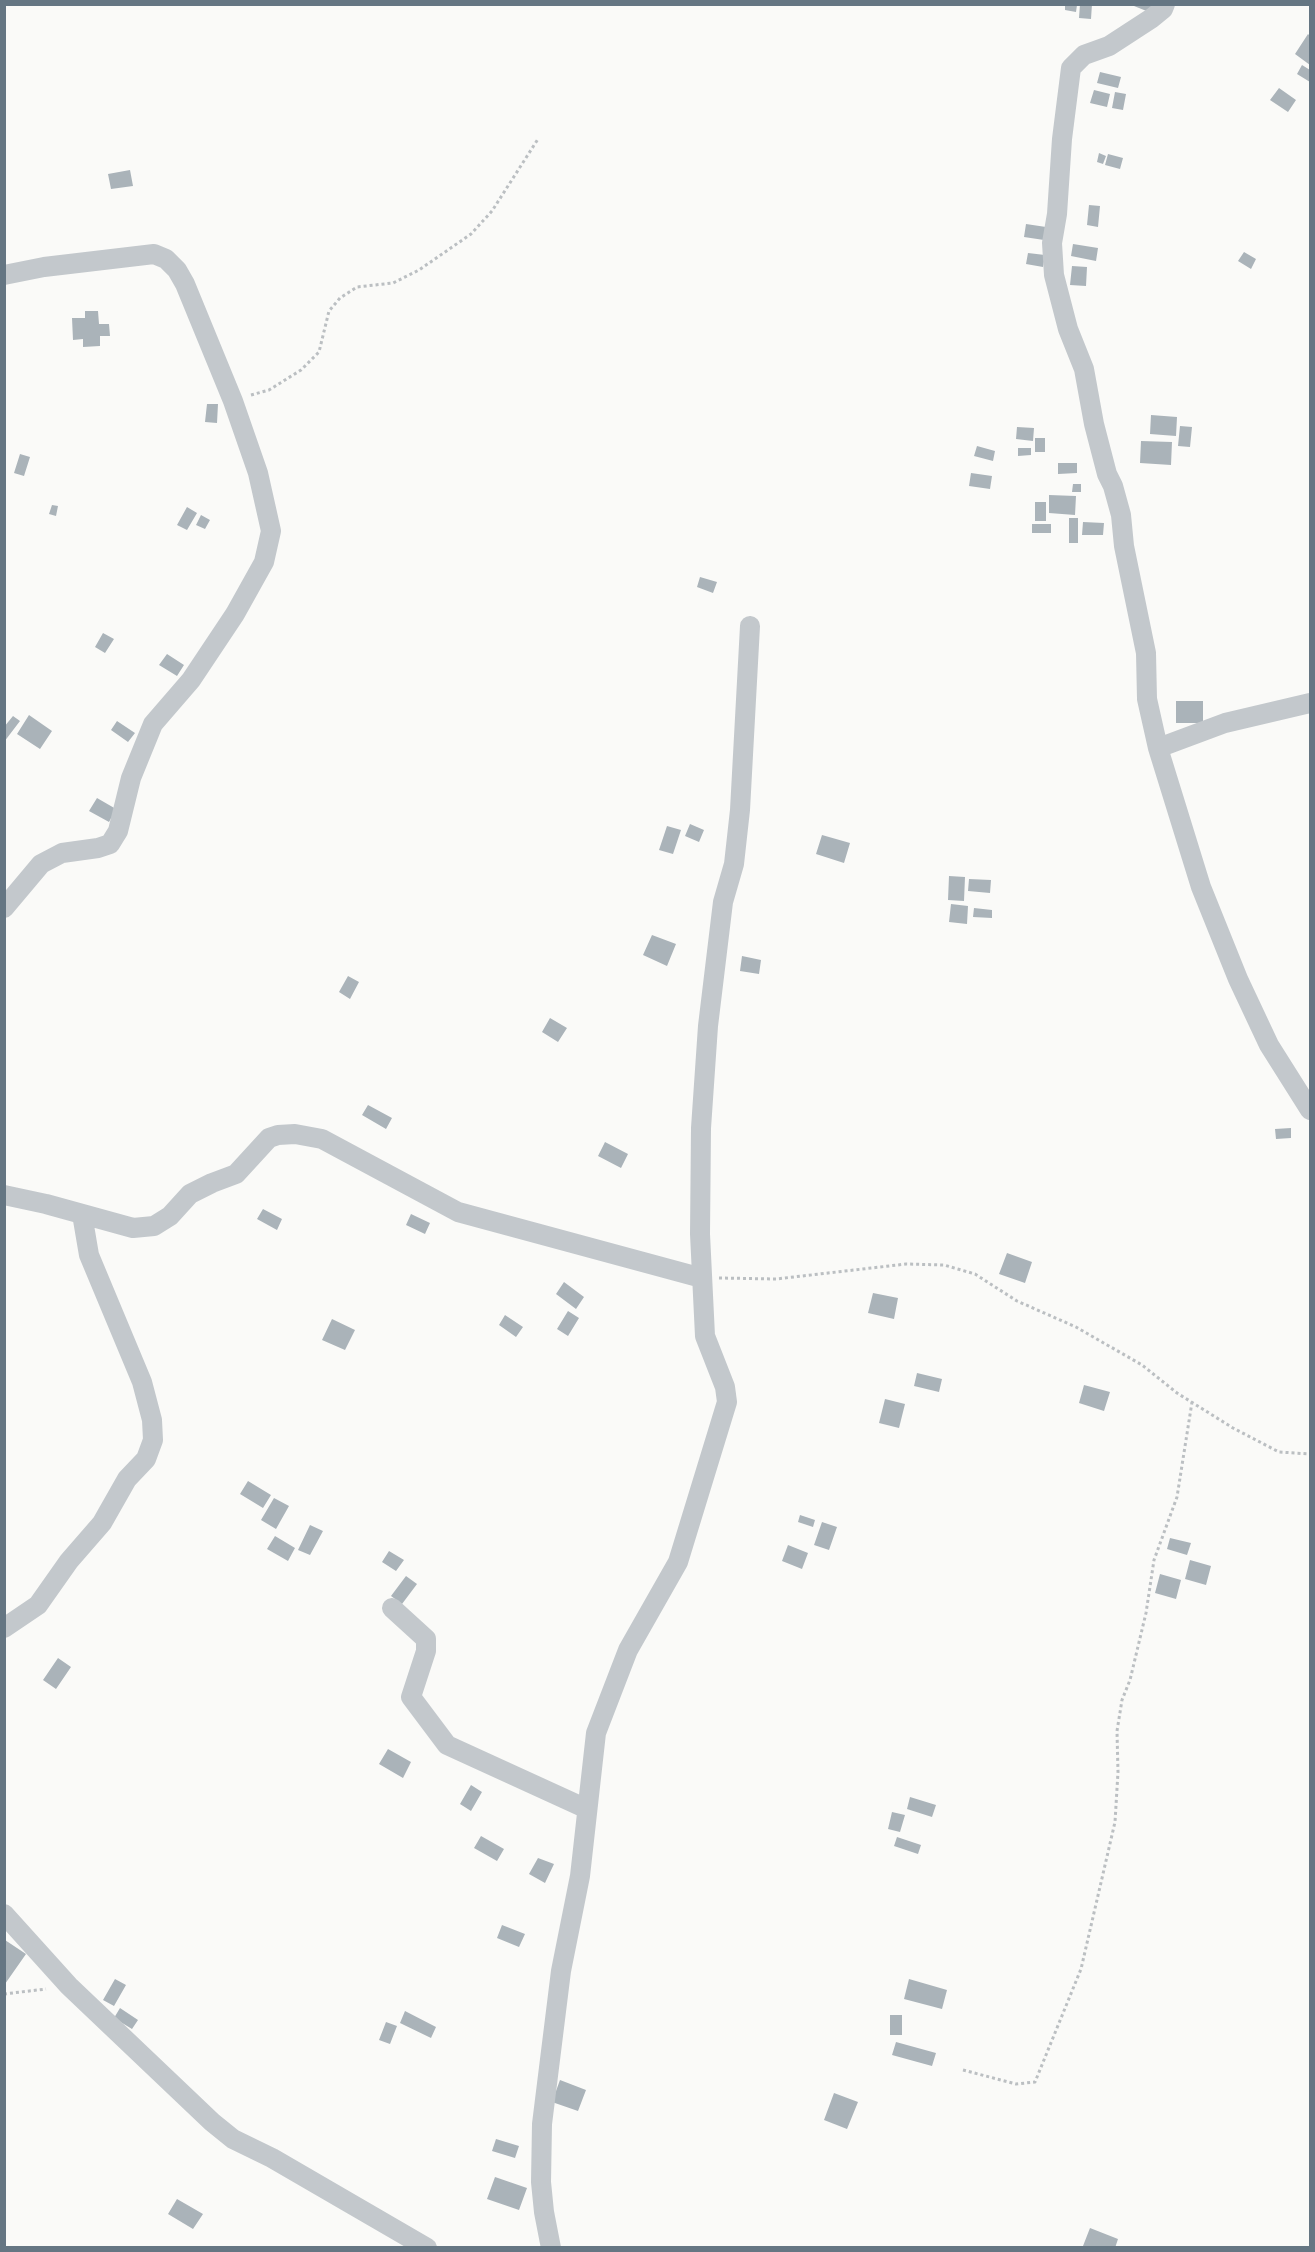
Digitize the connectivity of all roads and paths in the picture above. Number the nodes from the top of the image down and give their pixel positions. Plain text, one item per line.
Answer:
1 (1165, 4) edge
2 (538, 139) dead end
3 (4, 275) edge
4 (232, 401) junction
5 (750, 626) dead end
6 (1311, 703) edge
7 (1158, 748) junction
8 (4, 908) edge
9 (1311, 1110) edge
10 (4, 1195) edge
11 (82, 1214) junction
12 (702, 1278) junction
13 (1192, 1402) junction
14 (1311, 1455) edge
15 (392, 1608) dead end
16 (4, 1628) edge
17 (586, 1809) junction
18 (4, 1914) edge
19 (69, 1986) junction
20 (4, 1994) edge
21 (963, 2070) dead end
22 (427, 2247) edge
23 (551, 2247) edge

1 - 7 street
2 - 4 path
3 - 4 street
4 - 8 street
5 - 12 street
6 - 7 street
7 - 9 street
10 - 11 street
11 - 12 street
11 - 16 street
12 - 13 path
12 - 17 street
13 - 14 path
13 - 21 path
15 - 17 street
17 - 23 street
18 - 19 street
19 - 20 path
19 - 22 street

